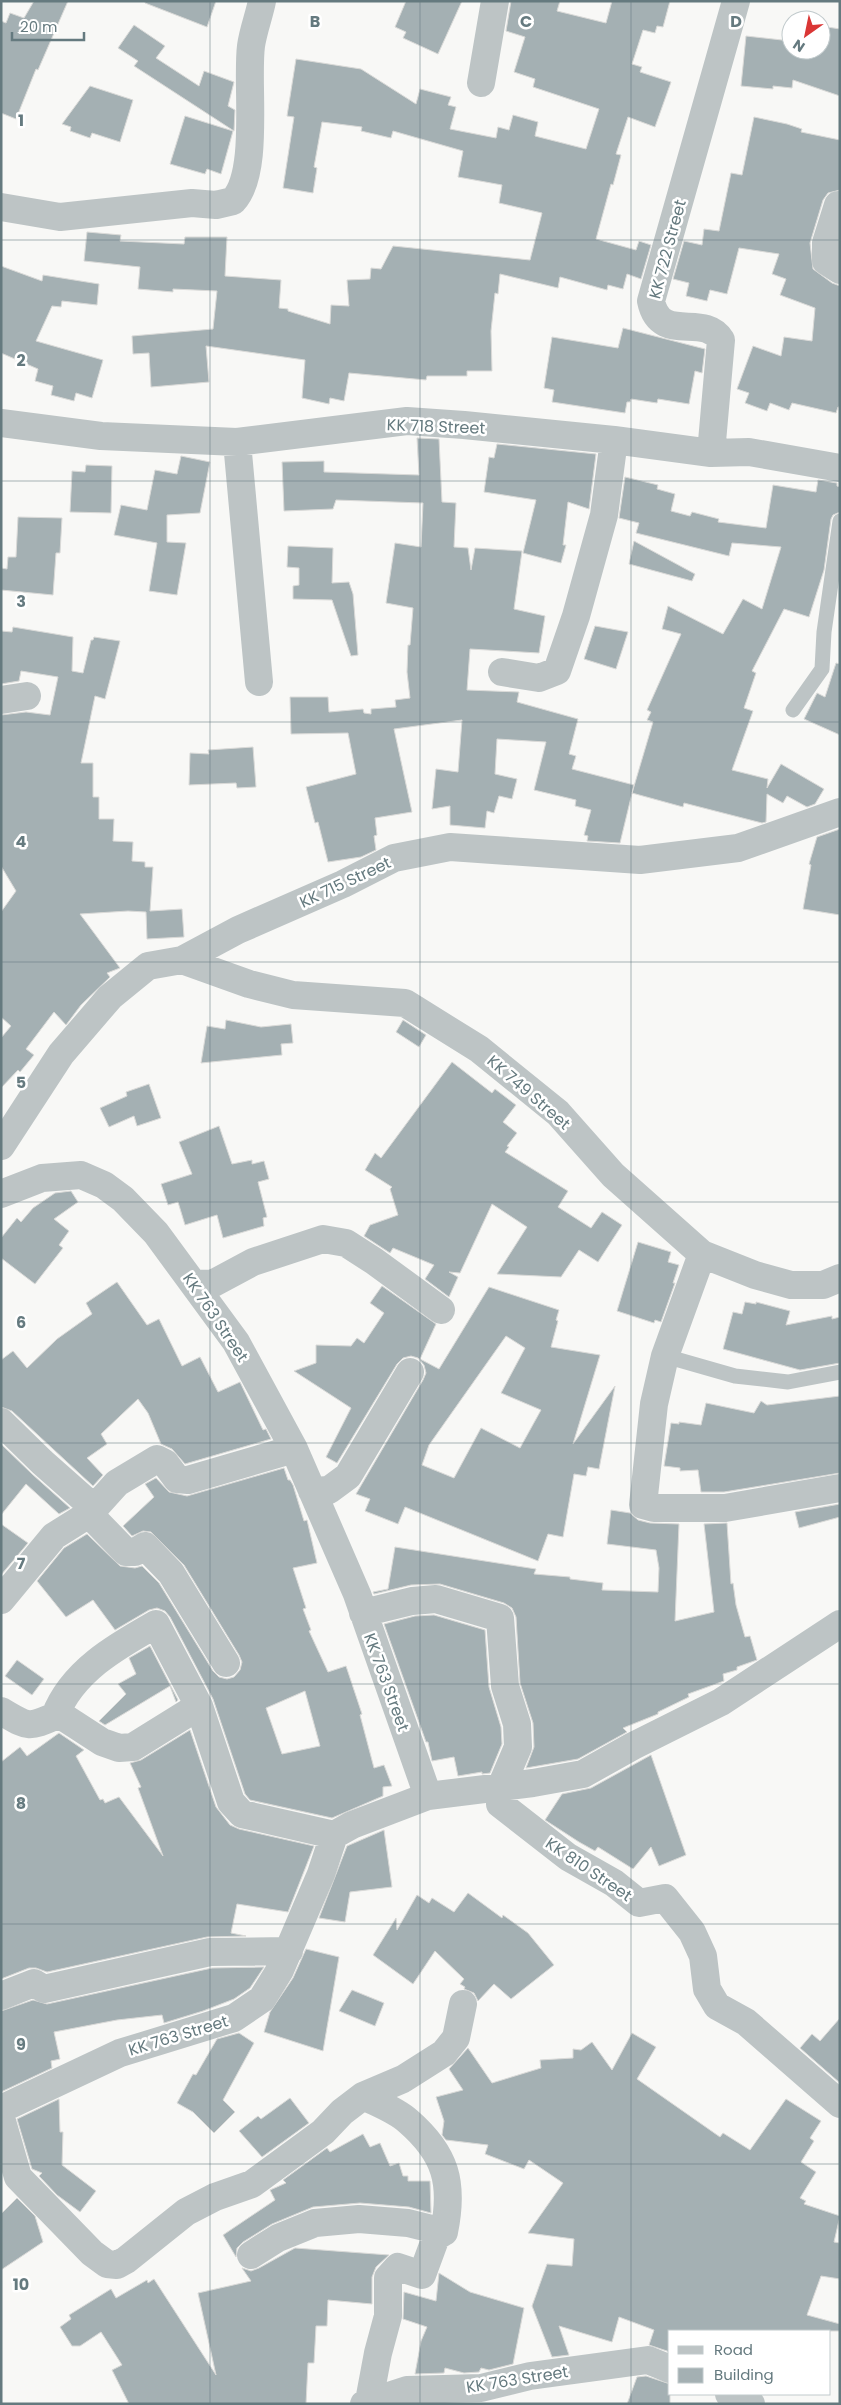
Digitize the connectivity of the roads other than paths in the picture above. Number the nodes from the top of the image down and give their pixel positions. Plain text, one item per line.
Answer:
1 (262, 1) edge
2 (495, 1) edge
3 (736, 1) edge
4 (481, 84) dead end
5 (838, 205) dead end
6 (1, 207) edge
7 (840, 270) edge
8 (1, 423) edge
9 (614, 440) junction
10 (237, 442) junction
11 (711, 453) junction
12 (840, 468) edge
13 (840, 521) edge
14 (502, 672) dead end
15 (259, 682) dead end
16 (793, 710) dead end
17 (840, 812) edge
18 (182, 960) junction
19 (1, 1146) edge
20 (1, 1194) edge
21 (702, 1254) junction
22 (840, 1278) edge
23 (194, 1283) junction
24 (440, 1310) dead end
25 (665, 1356) junction
26 (410, 1372) dead end
27 (840, 1372) edge
28 (1, 1422) edge
29 (294, 1449) junction
30 (840, 1488) edge
31 (312, 1491) junction
32 (91, 1511) junction
33 (1, 1600) edge
34 (363, 1613) junction
35 (840, 1624) edge
36 (226, 1664) dead end
37 (199, 1706) junction
38 (1, 1711) edge
39 (56, 1716) junction
40 (501, 1787) junction
41 (428, 1796) junction
42 (334, 1835) junction
43 (288, 1951) junction
44 (1, 1996) edge
45 (464, 2004) dead end
46 (364, 2096) junction
47 (840, 2104) edge
48 (1, 2108) edge
49 (1, 2118) edge
50 (444, 2232) junction
51 (251, 2254) dead end
52 (668, 2368) edge
53 (731, 2395) edge
54 (367, 2402) edge
55 (751, 2404) edge

1 - 6 street
2 - 4 street
3 - 11 street, KK 722 Street
5 - 7 street
8 - 10 street, KK 718 Street
9 - 10 street, KK 718 Street
9 - 11 street, KK 718 Street
9 - 14 street
10 - 15 street
11 - 12 street, KK 718 Street
13 - 16 lane
17 - 18 street, KK 715 Street
18 - 19 street, KK 715 Street
18 - 21 street, KK 749 Street
20 - 23 street, KK 763 Street
21 - 22 street, KK 749 Street
21 - 25 street
23 - 24 street
23 - 29 street, KK 763 Street
25 - 27 lane
25 - 30 street
26 - 31 street
28 - 32 street
29 - 31 street, KK 763 Street
29 - 32 street
31 - 34 street, KK 763 Street
32 - 33 street
32 - 36 street
34 - 40 street
34 - 41 street, KK 763 Street
35 - 40 street
37 - 39 street
37 - 39 street
37 - 42 street
38 - 39 street
40 - 41 street
40 - 47 street, KK 810 Street
41 - 42 street
42 - 43 street, KK 763 Street
43 - 44 street
43 - 48 street, KK 763 Street
45 - 46 street
46 - 49 street
46 - 50 street
50 - 51 street
50 - 54 street
52 - 54 street, KK 763 Street
53 - 55 street

